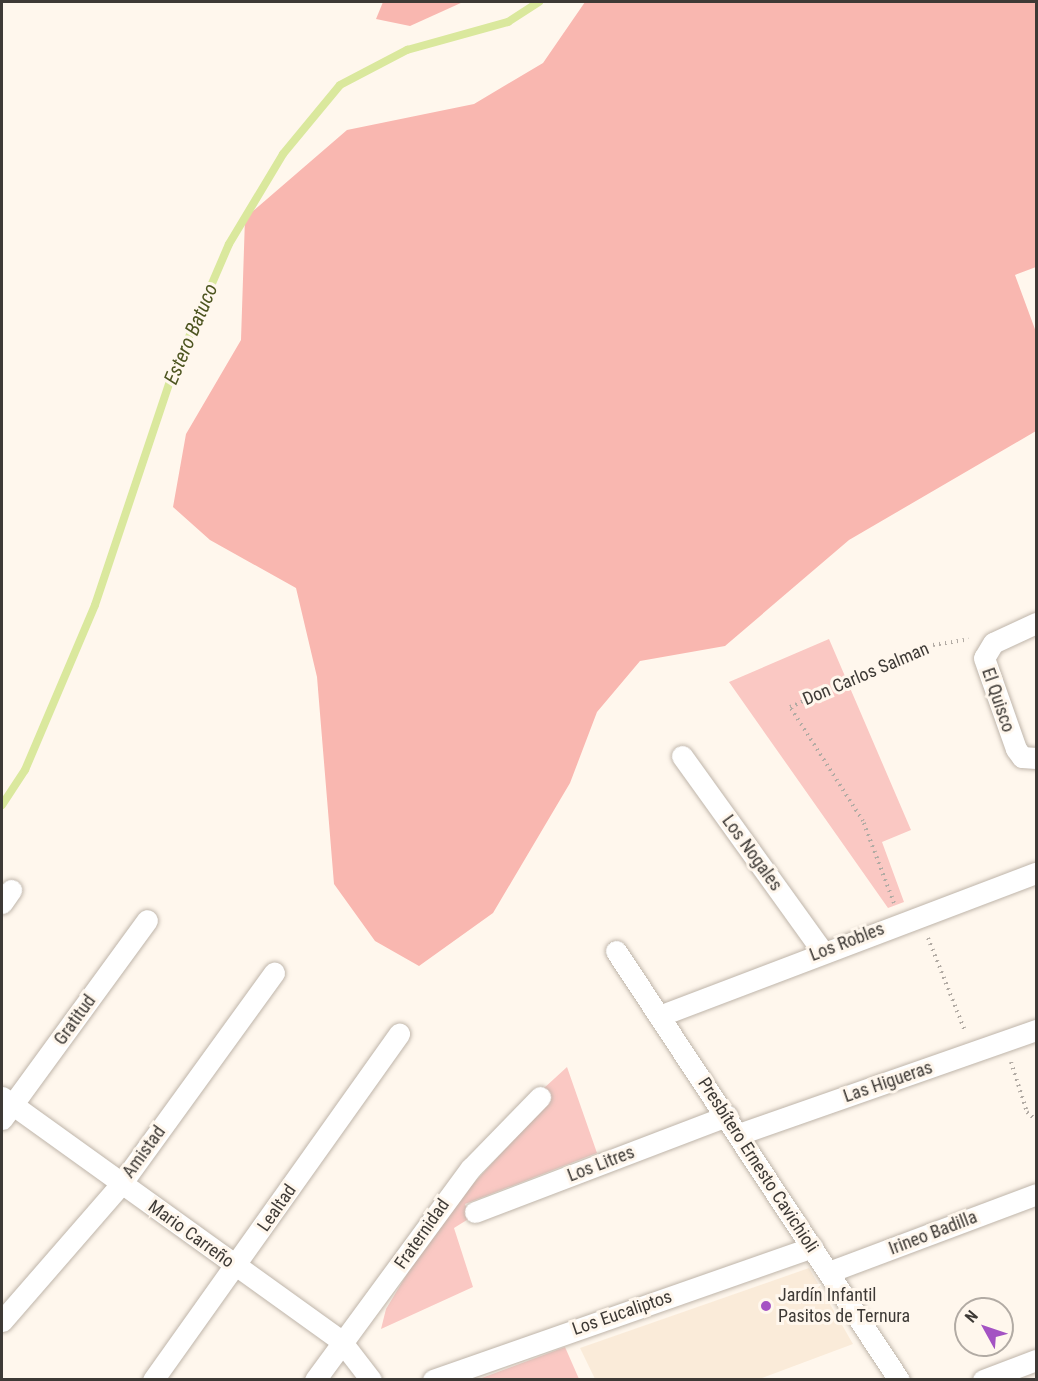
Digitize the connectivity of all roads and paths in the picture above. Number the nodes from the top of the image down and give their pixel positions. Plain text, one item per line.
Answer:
1 (1036, 623) edge
2 (993, 643) junction
3 (682, 756) dead end
4 (1029, 757) edge
5 (1036, 873) edge
6 (910, 918) junction
7 (147, 920) dead end
8 (616, 951) dead end
9 (822, 951) junction
10 (274, 973) dead end
11 (659, 1016) junction
12 (1036, 1030) edge
13 (399, 1034) dead end
14 (1004, 1041) junction
15 (973, 1052) junction
16 (540, 1097) dead end
17 (6, 1107) edge
18 (727, 1116) junction
19 (1036, 1120) edge
20 (739, 1134) junction
21 (121, 1184) junction
22 (1036, 1194) edge
23 (476, 1212) dead end
24 (812, 1247) junction
25 (236, 1266) junction
26 (829, 1272) junction
27 (2, 1321) edge
28 (341, 1341) junction
29 (1036, 1360) edge
30 (153, 1380) edge
31 (315, 1380) edge
32 (371, 1380) edge
33 (433, 1380) edge
34 (900, 1380) edge
35 (983, 1380) edge

1 - 2 street
2 - 4 street, El Quisco
2 - 6 path, Don Carlos Salman
3 - 9 street, Los Nogales
5 - 6 street, Los Robles
6 - 9 street, Los Robles
6 - 15 path
7 - 17 street, Gratitud
8 - 11 street, Presbítero Ernesto Cavichioli
9 - 11 street, Los Robles
10 - 21 street, Amistad
11 - 18 street, Presbítero Ernesto Cavichioli
12 - 14 street, Las Higueras
13 - 25 street, Lealtad
14 - 15 street, Las Higueras
14 - 19 path
15 - 20 street, Las Higueras
16 - 28 street, Fraternidad
17 - 21 street, Mario Carreño
18 - 20 street, Presbítero Ernesto Cavichioli
18 - 23 street, Los Litres
20 - 24 street, Presbítero Ernesto Cavichioli
21 - 25 street, Mario Carreño
21 - 27 street, Amistad
22 - 26 street, Irineo Badilla
24 - 26 street, Presbítero Ernesto Cavichioli
24 - 33 street, Los Eucaliptos
25 - 28 street, Mario Carreño
25 - 30 street, Lealtad
26 - 34 street, Presbítero Ernesto Cavichioli
28 - 31 street, Fraternidad
28 - 32 street, Mario Carreño
29 - 35 street

